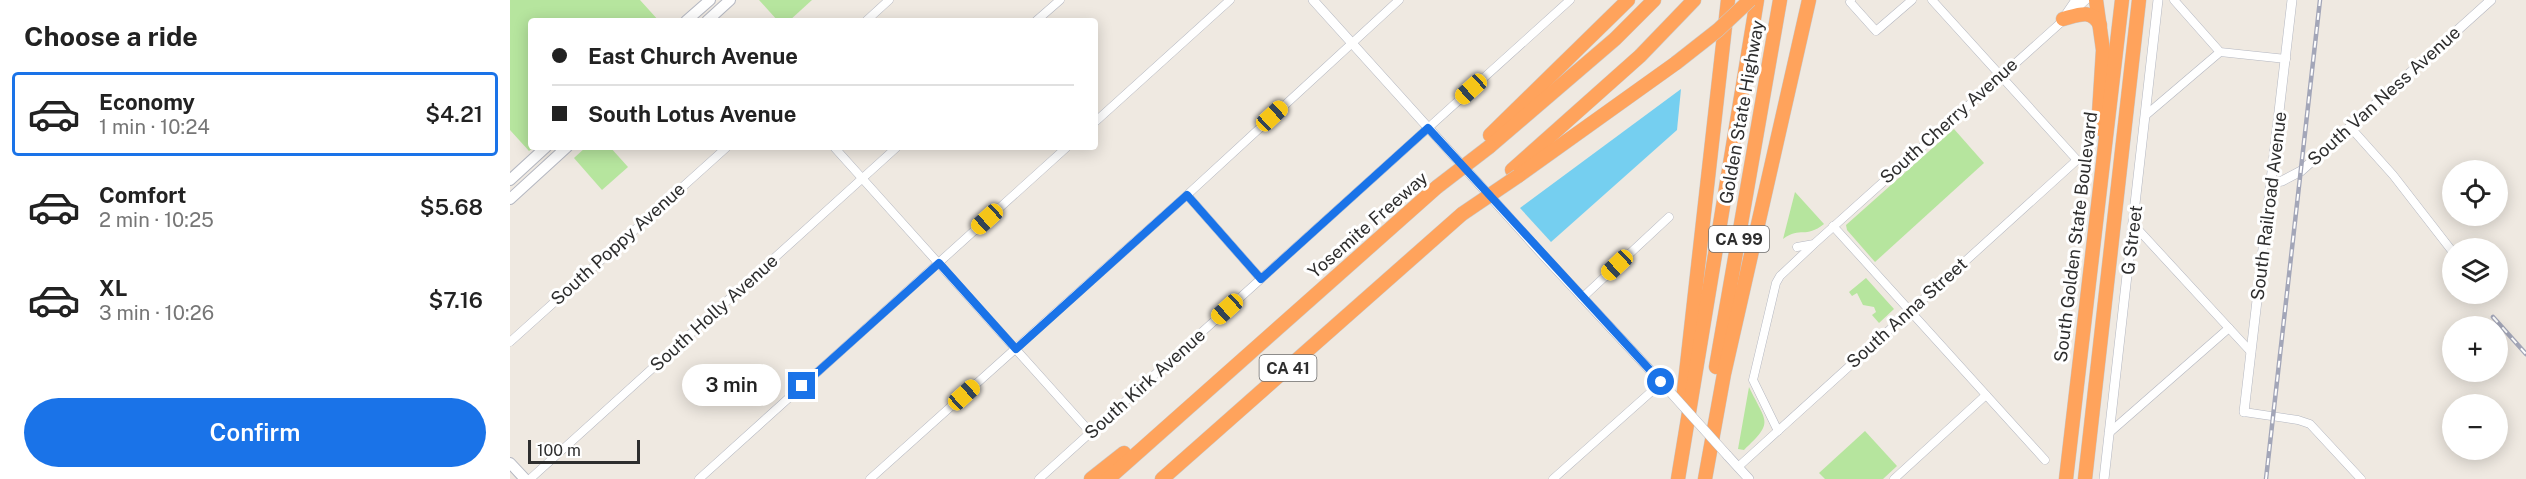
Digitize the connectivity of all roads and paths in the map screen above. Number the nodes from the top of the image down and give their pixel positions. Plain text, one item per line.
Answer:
1 (709, 0) edge
2 (730, 0) edge
3 (889, 0) edge
4 (1060, 0) edge
5 (1230, 0) edge
6 (1313, 0) edge
7 (1399, 0) edge
8 (1570, 0) edge
9 (1628, 0) edge
10 (1654, 0) edge
11 (1694, 0) edge
12 (1728, 0) edge
13 (1750, 0) edge
14 (1757, 0) edge
15 (1780, 0) edge
16 (1809, 0) edge
17 (1912, 0) edge
18 (1932, 0) edge
19 (2076, 0) edge
20 (2086, 0) edge
21 (2096, 0) edge
22 (2122, 0) edge
23 (2140, 0) edge
24 (2158, 0) edge
25 (2174, 0) edge
26 (2292, 0) edge
27 (2491, 0) edge
28 (1851, 1) edge
29 (689, 18) edge
30 (713, 18) edge
31 (714, 18) edge
32 (869, 18) edge
33 (1039, 18) edge
34 (2063, 19) junction
35 (2101, 27) junction
36 (1351, 43) junction
37 (2220, 52) junction
38 (2286, 58) junction
39 (2000, 76) junction
40 (2146, 115) junction
41 (1098, 119) edge
42 (2350, 127) junction
43 (1428, 128) junction
44 (1486, 144) junction
45 (543, 150) edge
46 (564, 150) edge
47 (724, 150) edge
48 (837, 150) edge
49 (894, 150) edge
50 (1064, 150) edge
51 (1515, 173) junction
52 (863, 178) junction
53 (510, 180) edge
54 (2271, 183) junction
55 (1187, 195) junction
56 (510, 199) edge
57 (1669, 217) dead end
58 (2133, 224) junction
59 (1833, 226) junction
60 (2442, 238) edge
61 (1814, 244) junction
62 (1797, 247) dead end
63 (939, 263) junction
64 (2090, 277) junction
65 (1261, 279) junction
66 (1582, 298) junction
67 (1910, 311) junction
68 (2229, 328) junction
69 (510, 342) edge
70 (1016, 349) junction
71 (2251, 352) junction
72 (1662, 383) junction
73 (1986, 395) junction
74 (1200, 396) junction
75 (2244, 412) joint
76 (1778, 431) junction
77 (1091, 433) junction
78 (2109, 433) junction
79 (2045, 460) dead end
80 (510, 463) edge
81 (1738, 467) junction
82 (510, 472) edge
83 (880, 476) edge
84 (520, 479) edge
85 (525, 479) edge
86 (530, 479) edge
87 (699, 479) edge
88 (870, 479) edge
89 (1040, 479) edge
90 (1091, 479) edge
91 (1108, 479) edge
92 (1163, 479) edge
93 (1553, 479) edge
94 (1676, 479) edge
95 (1698, 479) edge
96 (1705, 479) edge
97 (1749, 479) edge
98 (1894, 479) edge
99 (2066, 479) edge
100 (2085, 479) edge
101 (2104, 479) edge
102 (2361, 479) edge

1 - 29 main road
1 - 30 street
2 - 31 main road
3 - 32 street
4 - 33 street
5 - 41 street
6 - 36 street
7 - 36 street
8 - 43 street, South Kirk Avenue
9 - 44 highway
10 - 44 highway, Yosemite Freeway / CA 41
11 - 51 highway, CA 41
12 - 94 highway
13 - 51 highway, bridge
14 - 94 highway, Golden State Highway / CA 99
15 - 95 highway, Golden State Highway / CA 99
16 - 96 highway
17 - 28 street
18 - 39 street
19 - 34 street
20 - 34 street, South Cherry Avenue
21 - 35 highway
22 - 64 highway, South Golden State Boulevard
23 - 100 highway, South Golden State Boulevard
24 - 40 street, G Street
25 - 37 street
26 - 38 street, South Railroad Avenue
27 - 42 street, South Van Ness Avenue
34 - 35 highway
34 - 39 street, South Cherry Avenue
35 - 64 highway
36 - 43 street
36 - 55 street
37 - 38 street
37 - 40 street
38 - 54 street, South Railroad Avenue
39 - 59 street, South Cherry Avenue
39 - 67 street, South Anna Street
40 - 58 street, G Street
42 - 54 street, South Van Ness Avenue
42 - 60 street
43 - 65 street, South Kirk Avenue
43 - 66 street
44 - 74 highway, Yosemite Freeway / CA 41, bridge
45 - 53 main road
46 - 56 main road
47 - 69 street, South Poppy Avenue
48 - 52 street
49 - 52 street, South Holly Avenue
50 - 63 street
51 - 92 highway, CA 41, bridge
52 - 63 street
52 - 86 street, South Holly Avenue
54 - 71 street, South Railroad Avenue
55 - 65 street
55 - 70 street
57 - 66 street
58 - 68 street
58 - 78 street, G Street
59 - 61 street, South Cherry Avenue
59 - 67 street
61 - 62 street
61 - 76 street, South Cherry Avenue
63 - 70 street
63 - 87 street
64 - 99 highway, South Golden State Boulevard
65 - 77 street, South Kirk Avenue
66 - 72 street
67 - 73 street
67 - 76 street, South Anna Street
68 - 71 street
68 - 78 street
70 - 77 street
70 - 83 street
71 - 75 street, South Railroad Avenue
72 - 81 street, bridge
72 - 93 street
73 - 79 street
73 - 98 street
74 - 90 highway
74 - 91 highway, Yosemite Freeway / CA 41
75 - 102 street
76 - 81 street, South Anna Street
77 - 89 street, South Kirk Avenue
78 - 101 street, G Street
80 - 85 main road
81 - 97 street
82 - 84 main road
83 - 88 street

